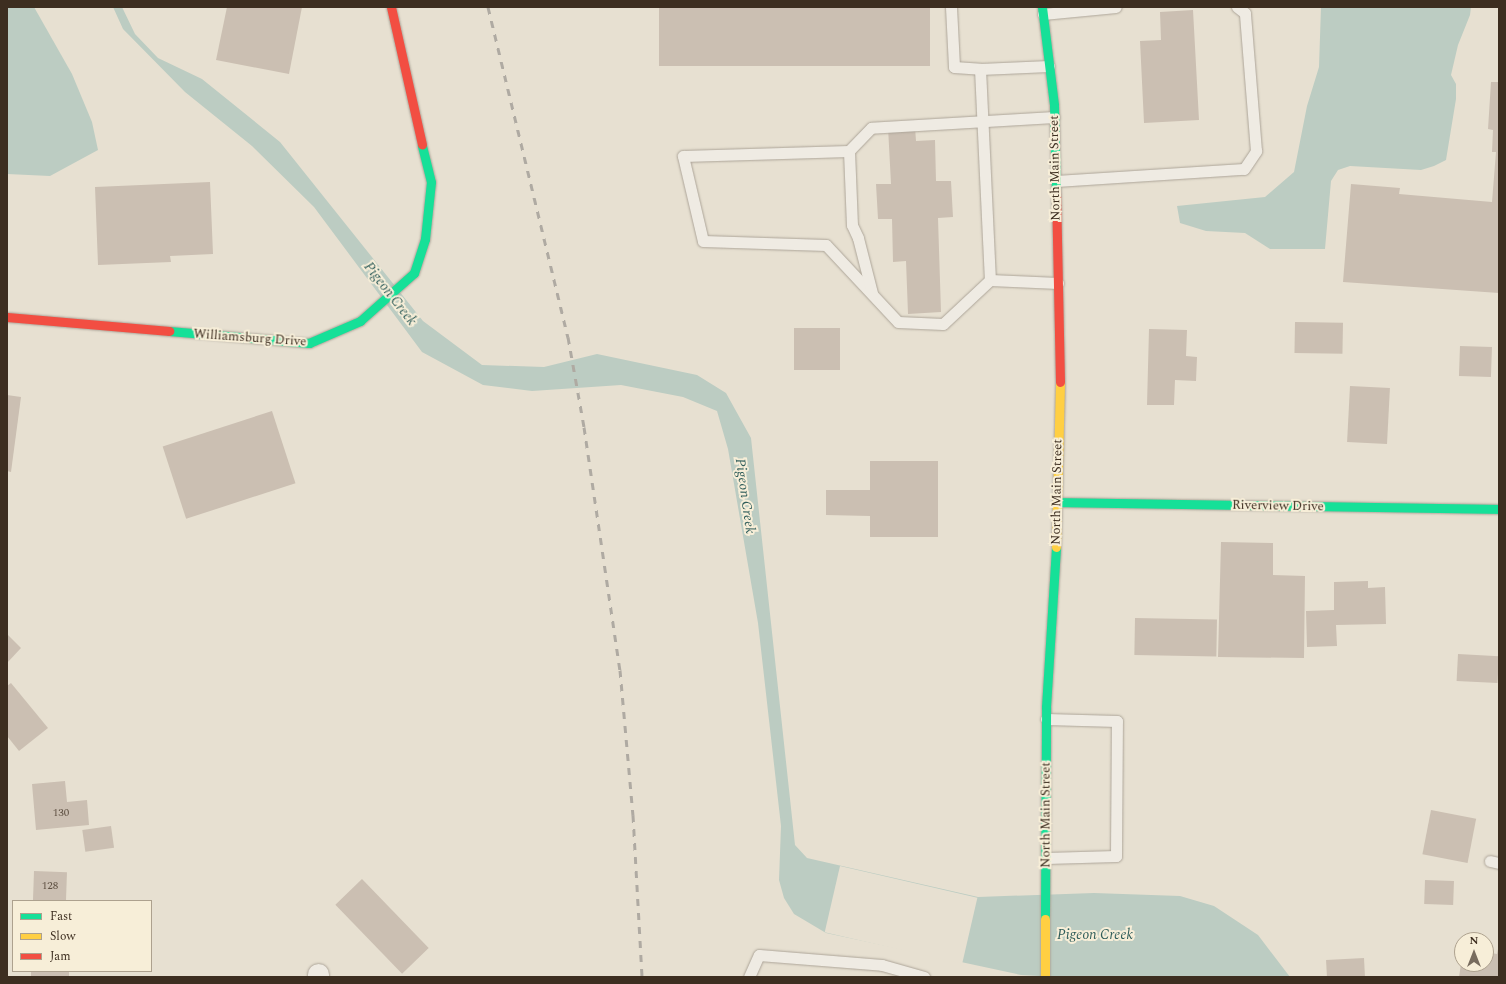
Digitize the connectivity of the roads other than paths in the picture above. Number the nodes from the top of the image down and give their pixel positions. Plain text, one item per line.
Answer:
1 (391, 7) edge
2 (951, 7) edge
3 (1116, 7) edge
4 (1238, 7) edge
5 (1042, 11) edge
6 (1049, 66) junction
7 (980, 69) junction
8 (1054, 117) junction
9 (983, 121) junction
10 (849, 150) junction
11 (1056, 181) junction
12 (990, 280) junction
13 (1058, 283) junction
14 (873, 294) junction
15 (7, 317) edge
16 (1057, 502) junction
17 (1499, 509) edge
18 (1046, 719) junction
19 (1046, 858) junction
20 (749, 977) edge
21 (924, 977) edge
22 (1045, 977) edge

1 - 15 street, Williamsburg Drive
2 - 7 lane
3 - 5 lane
4 - 11 lane
5 - 6 street, North Main Street
6 - 7 lane
6 - 8 street, North Main Street
7 - 9 lane
8 - 9 lane
8 - 11 street, North Main Street
9 - 10 lane
9 - 12 lane
10 - 14 lane
10 - 14 lane
11 - 13 street, North Main Street
12 - 13 lane
12 - 14 lane
13 - 16 street, North Main Street
16 - 17 street, Riverview Drive
16 - 18 street, North Main Street
18 - 19 street, North Main Street
18 - 19 lane
19 - 22 street, North Main Street
20 - 21 lane

